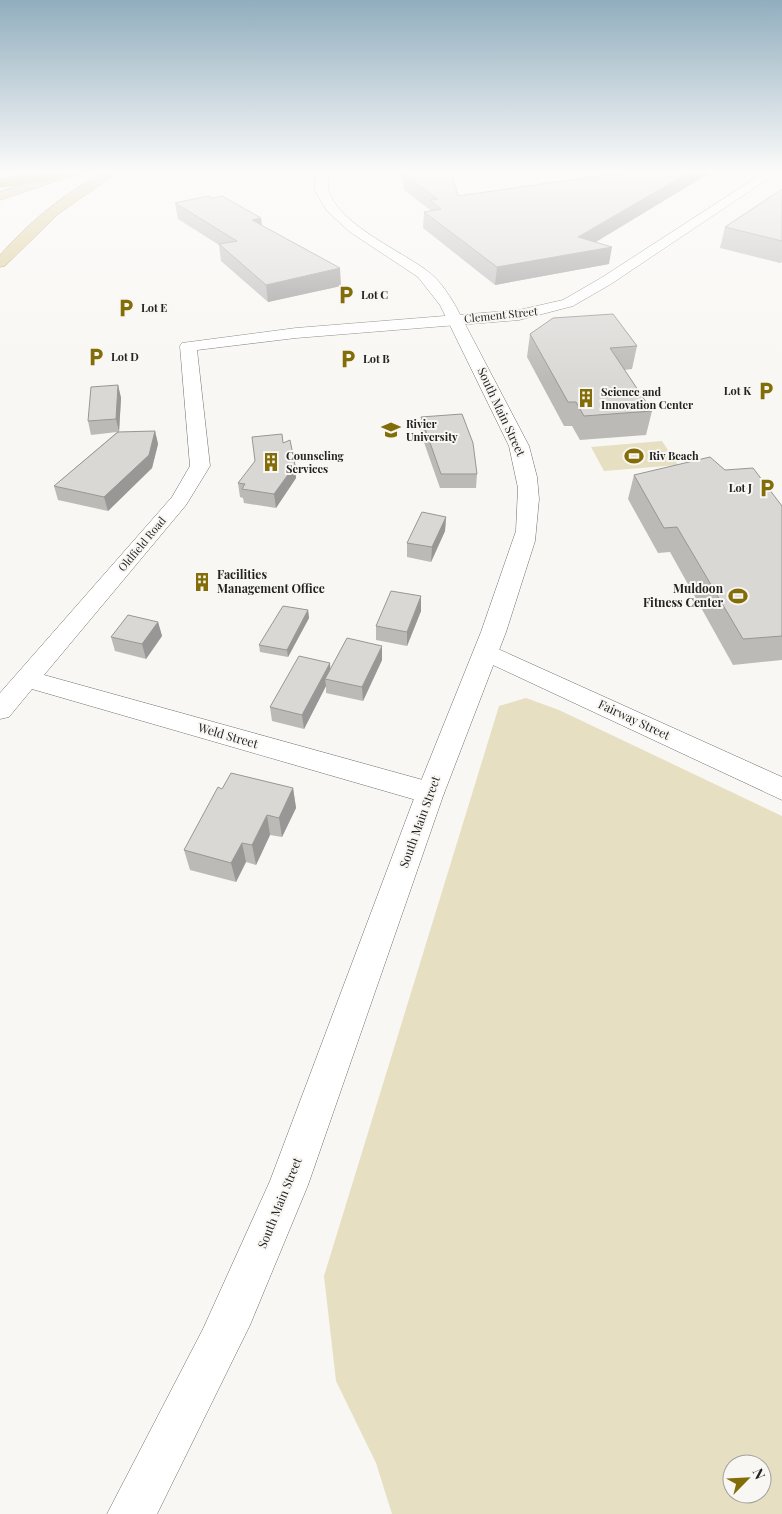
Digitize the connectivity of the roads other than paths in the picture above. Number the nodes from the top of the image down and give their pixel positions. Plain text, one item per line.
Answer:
1 (22, 241) edge
2 (373, 241) edge
3 (667, 241) edge
4 (0, 263) edge
5 (456, 320) junction
6 (188, 346) joint
7 (487, 652) junction
8 (27, 679) junction
9 (0, 710) edge
10 (782, 789) edge
11 (430, 793) junction
12 (131, 1514) edge

1 - 4 main road
2 - 5 street, South Main Street
3 - 5 street, Clement Street
5 - 6 street, Clement Street
5 - 7 street, South Main Street
6 - 8 street, Oldfield Road
7 - 10 street, Fairway Street
7 - 11 street, South Main Street
8 - 9 street, Oldfield Road
8 - 11 street, Weld Street
11 - 12 street, South Main Street

